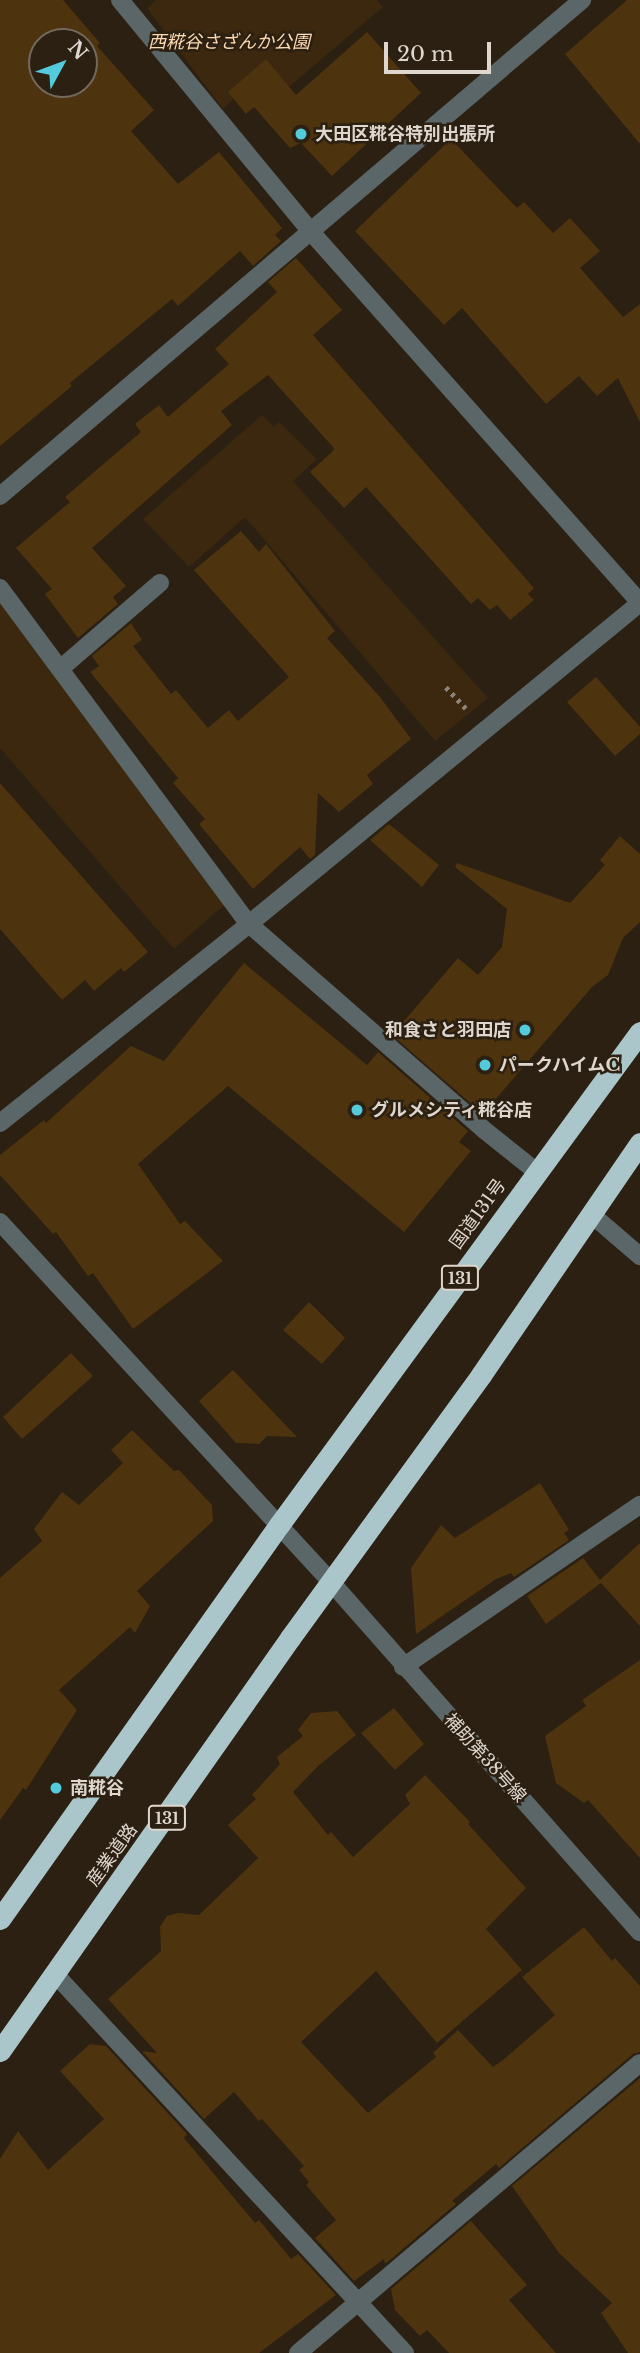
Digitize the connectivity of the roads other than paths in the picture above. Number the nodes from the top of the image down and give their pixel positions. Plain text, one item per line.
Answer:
1 (120, 0) edge
2 (582, 0) edge
3 (312, 233) junction
4 (0, 496) edge
5 (160, 583) dead end
6 (0, 588) edge
7 (640, 603) edge
8 (60, 669) junction
9 (249, 924) junction
10 (640, 1032) edge
11 (0, 1123) edge
12 (640, 1143) edge
13 (537, 1172) junction
14 (591, 1214) junction
15 (0, 1222) edge
16 (640, 1256) edge
17 (640, 1505) edge
18 (279, 1525) junction
19 (331, 1582) junction
20 (403, 1667) junction
21 (0, 1919) edge
22 (640, 1932) edge
23 (55, 1974) junction
24 (0, 2051) edge
25 (640, 2063) edge
26 (357, 2303) junction
27 (298, 2353) edge
28 (405, 2353) edge

1 - 3 street
2 - 3 street
3 - 4 street
3 - 7 street
5 - 8 street
6 - 8 street
7 - 9 street
8 - 9 street
9 - 11 street
9 - 13 street
10 - 13 highway, 国道131号 / 131
12 - 14 highway, 131
13 - 18 highway, 国道131号 / 131
14 - 16 street
14 - 19 highway, 131
15 - 18 street, 補助第38号線
17 - 20 street
18 - 19 street, 補助第38号線
18 - 21 highway, 131
19 - 20 street, 補助第38号線
19 - 23 highway, 産業道路 / 131
20 - 22 street, 補助第38号線
23 - 24 highway, 産業道路 / 131
23 - 26 street
25 - 26 street
26 - 27 street
26 - 28 street

